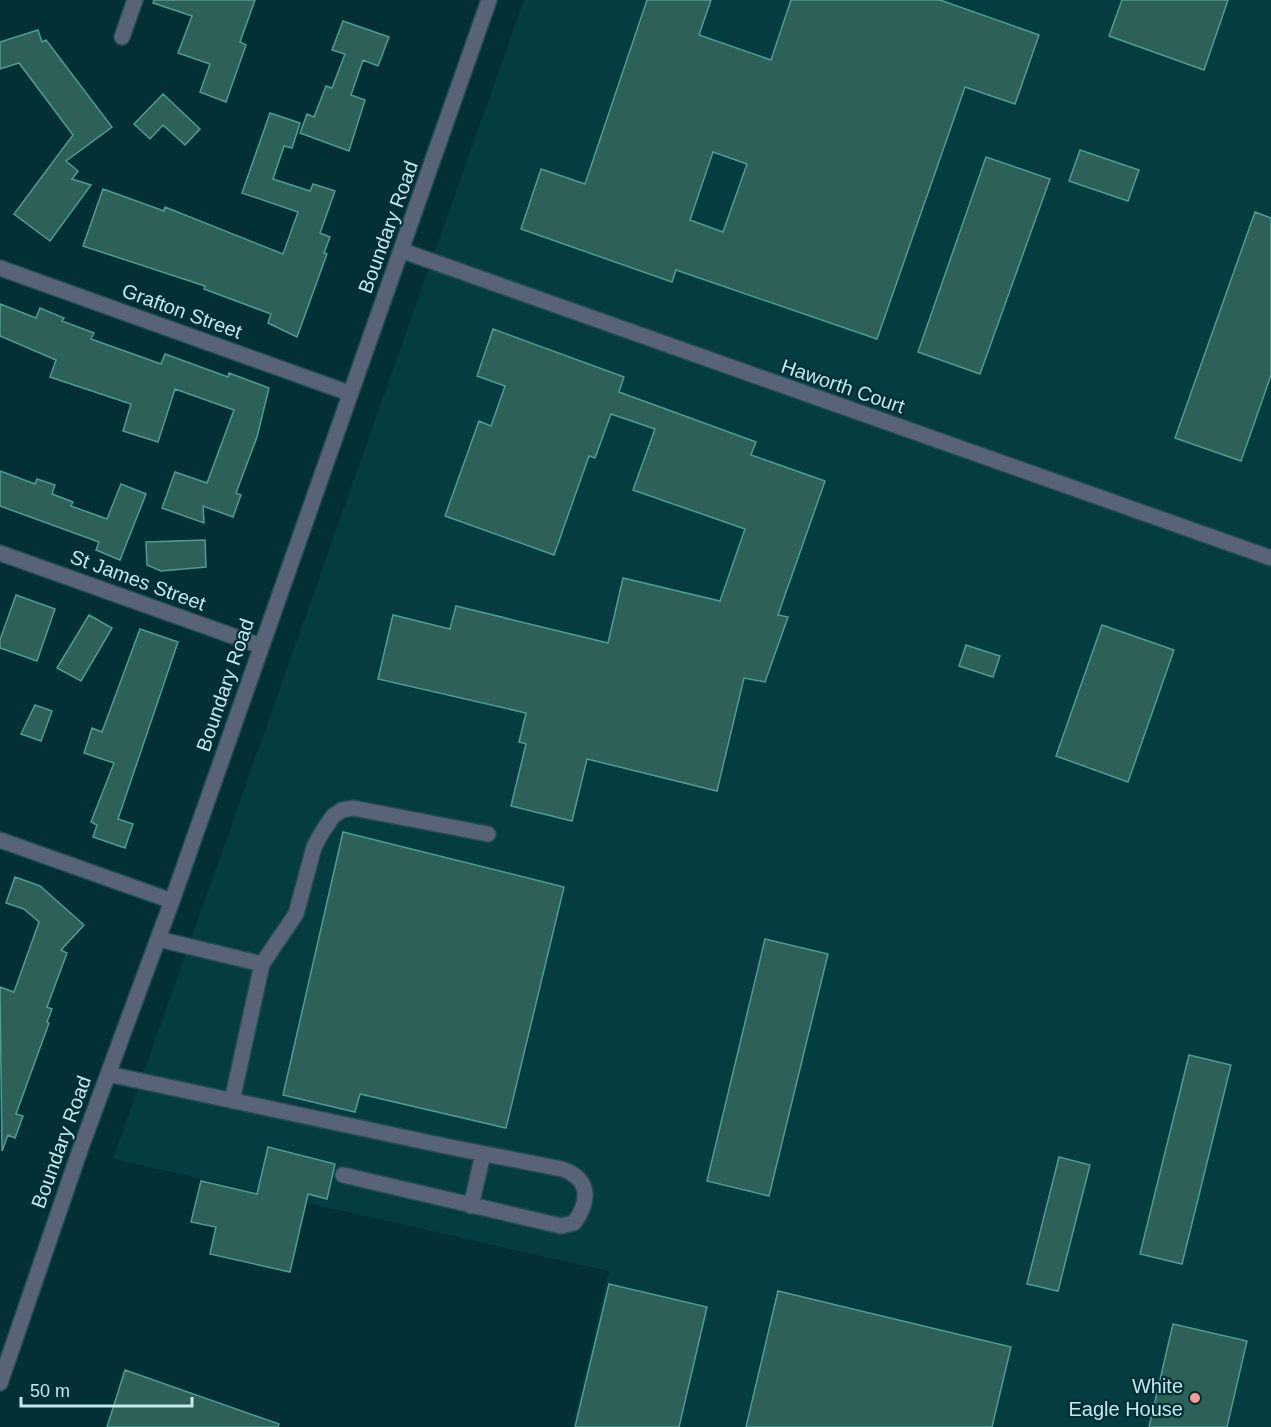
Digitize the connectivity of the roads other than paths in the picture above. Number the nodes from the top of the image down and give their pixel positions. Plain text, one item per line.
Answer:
1 (135, 0) edge
2 (489, 0) edge
3 (122, 37) dead end
4 (403, 251) junction
5 (0, 268) edge
6 (350, 393) junction
7 (0, 553) edge
8 (1271, 558) edge
9 (261, 646) junction
10 (488, 834) dead end
11 (0, 840) edge
12 (171, 901) junction
13 (158, 939) junction
14 (262, 964) junction
15 (108, 1074) junction
16 (232, 1101) junction
17 (483, 1154) junction
18 (343, 1175) dead end
19 (471, 1206) junction
20 (0, 1383) edge

1 - 3 street
2 - 4 street, Boundary Road
4 - 6 street, Boundary Road
4 - 8 street, Haworth Court
5 - 6 street, Grafton Street
6 - 9 street, Boundary Road
7 - 9 street, St James Street
9 - 12 street, Boundary Road
10 - 14 street
11 - 12 street
12 - 13 street, Boundary Road
13 - 14 street
13 - 15 street, Boundary Road
14 - 16 street
15 - 16 street
15 - 20 street, Boundary Road
16 - 17 street
17 - 19 street
17 - 19 street
18 - 19 street

